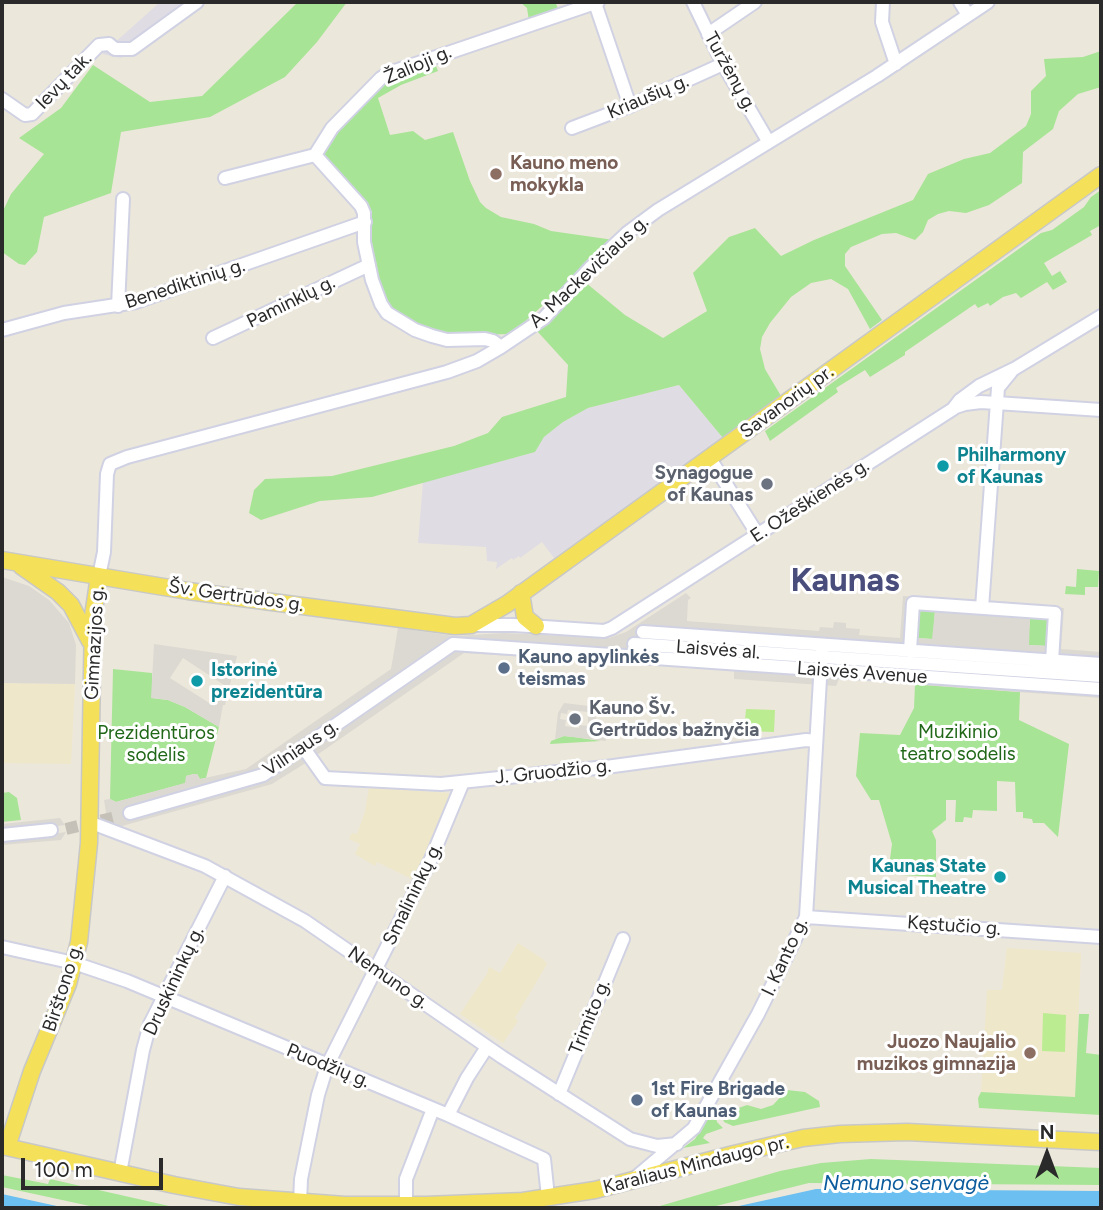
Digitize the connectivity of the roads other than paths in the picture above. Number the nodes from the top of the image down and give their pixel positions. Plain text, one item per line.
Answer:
1 (197, 2) edge
2 (596, 2) edge
3 (693, 2) edge
4 (755, 2) edge
5 (883, 2) edge
6 (960, 2) edge
7 (988, 2) edge
8 (968, 15) junction
9 (708, 34) junction
10 (723, 64) junction
11 (896, 64) junction
12 (2, 99) edge
13 (630, 106) junction
14 (572, 128) dead end
15 (768, 141) junction
16 (314, 155) junction
17 (1101, 175) edge
18 (225, 178) dead end
19 (123, 199) dead end
20 (365, 222) junction
21 (369, 265) junction
22 (118, 306) junction
23 (1101, 316) edge
24 (2, 330) edge
25 (213, 338) dead end
26 (501, 347) junction
27 (1014, 369) junction
28 (996, 403) junction
29 (953, 409) junction
30 (1101, 410) edge
31 (709, 457) junction
32 (110, 464) joint
33 (758, 535) junction
34 (9, 562) edge
35 (99, 576) junction
36 (521, 593) junction
37 (982, 608) junction
38 (471, 625) junction
39 (536, 626) junction
40 (641, 640) junction
41 (453, 644) joint
42 (93, 649) junction
43 (623, 656) junction
44 (822, 657) junction
45 (649, 658) junction
46 (1052, 661) junction
47 (1101, 664) edge
48 (915, 665) junction
49 (1021, 676) junction
50 (1101, 676) edge
51 (1101, 689) edge
52 (816, 741) junction
53 (303, 747) junction
54 (463, 782) junction
55 (130, 813) tunnel mouth
56 (89, 822) junction
57 (51, 830) tunnel mouth
58 (2, 835) edge
59 (225, 876) junction
60 (806, 917) junction
61 (1101, 937) edge
62 (622, 939) dead end
63 (2, 947) edge
64 (74, 963) junction
65 (376, 968) junction
66 (163, 996) junction
67 (487, 1047) junction
68 (327, 1066) junction
69 (559, 1094) junction
70 (433, 1109) junction
71 (448, 1115) junction
72 (1101, 1142) edge
73 (677, 1144) junction
74 (4, 1147) edge
75 (120, 1173) junction
76 (632, 1181) junction
77 (548, 1197) junction
78 (300, 1203) junction
79 (406, 1205) junction

1 - 12 street, Ievų tak.
2 - 13 street
2 - 16 street, Žalioji g.
3 - 9 street, Turžėnų g.
4 - 9 street
5 - 11 street
6 - 8 street
7 - 8 street, A. Mackevičiaus g.
8 - 11 street, A. Mackevičiaus g.
9 - 10 street, Turžėnų g.
10 - 13 street, Kriaušių g.
10 - 15 street, Turžėnų g.
11 - 15 street, A. Mackevičiaus g.
13 - 14 street, Kriaušių g.
15 - 26 street, A. Mackevičiaus g.
16 - 18 street
16 - 20 street
17 - 31 main road, Savanorių pr.
19 - 22 street
20 - 21 street
20 - 22 street, Benediktinių g.
21 - 25 street, Paminklų g.
21 - 26 street
22 - 24 street, Benediktinių g.
23 - 27 street, E. Ožeškienės g.
26 - 32 street, A. Mackevičiaus g.
27 - 28 street, E. Ožeškienės g.
27 - 29 street, E. Ožeškienės g.
28 - 29 street
28 - 30 street
28 - 37 street
29 - 33 street, E. Ožeškienės g.
31 - 33 street
31 - 36 main road, Savanorių pr.
32 - 35 street, Gimnazijos g.
33 - 39 street, E. Ožeškienės g.
34 - 35 main road, Šv. Gertrūdos g.
34 - 42 main road
35 - 38 main road, Šv. Gertrūdos g.
35 - 42 main road, Gimnazijos g.
36 - 38 main road, Savanorių pr.
36 - 39 main road
37 - 46 street, Laisvės Avenue
37 - 48 street, Laisvės Avenue
38 - 39 street
40 - 43 street
40 - 44 street, Laisvės Avenue
40 - 45 street, Laisvės al.
41 - 43 street, Laisvės Avenue
41 - 53 street, Vilniaus g.
42 - 56 main road, Gimnazijos g.
43 - 45 street, Laisvės Avenue
44 - 45 street, Laisvės Avenue
44 - 48 street, Laisvės Avenue
44 - 48 street, Laisvės Avenue
44 - 52 street, I. Kanto g.
46 - 47 street, Laisvės Avenue
46 - 49 street, Laisvės Avenue
48 - 49 street, Laisvės Avenue
48 - 49 street, Laisvės Avenue
49 - 50 street
49 - 51 street, Laisvės Avenue
52 - 54 street, J. Gruodžio g.
52 - 60 street, I. Kanto g.
53 - 54 street, J. Gruodžio g.
53 - 55 street, Vilniaus g.
54 - 65 street, Smalininkų g.
56 - 59 street, Nemuno g.
56 - 64 main road, Birštono g.
57 - 58 street
59 - 65 street, Nemuno g.
59 - 66 street, Druskininkų g.
60 - 61 street, Kęstučio g.
60 - 73 street, I. Kanto g.
62 - 69 street, Trimito g.
63 - 64 street, Puodžių g.
64 - 66 street, Puodžių g.
64 - 74 main road, Birštono g.
65 - 67 street, Nemuno g.
65 - 68 street, Smalininkų g.
66 - 68 street, Puodžių g.
66 - 75 street, Druskininkų g.
67 - 69 street, Nemuno g.
67 - 71 street
68 - 70 street, Puodžių g.
68 - 78 street, Smalininkų g.
69 - 73 street, Nemuno g.
70 - 71 street, Puodžių g.
70 - 79 street
71 - 77 street, Puodžių g.
72 - 76 main road, Karaliaus Mindaugo pr.
73 - 76 street, I. Kanto g.
74 - 75 main road, Karaliaus Mindaugo pr.
75 - 78 main road, Karaliaus Mindaugo pr.
76 - 77 main road, Karaliaus Mindaugo pr.
77 - 79 main road, Karaliaus Mindaugo pr.
78 - 79 main road, Karaliaus Mindaugo pr.

